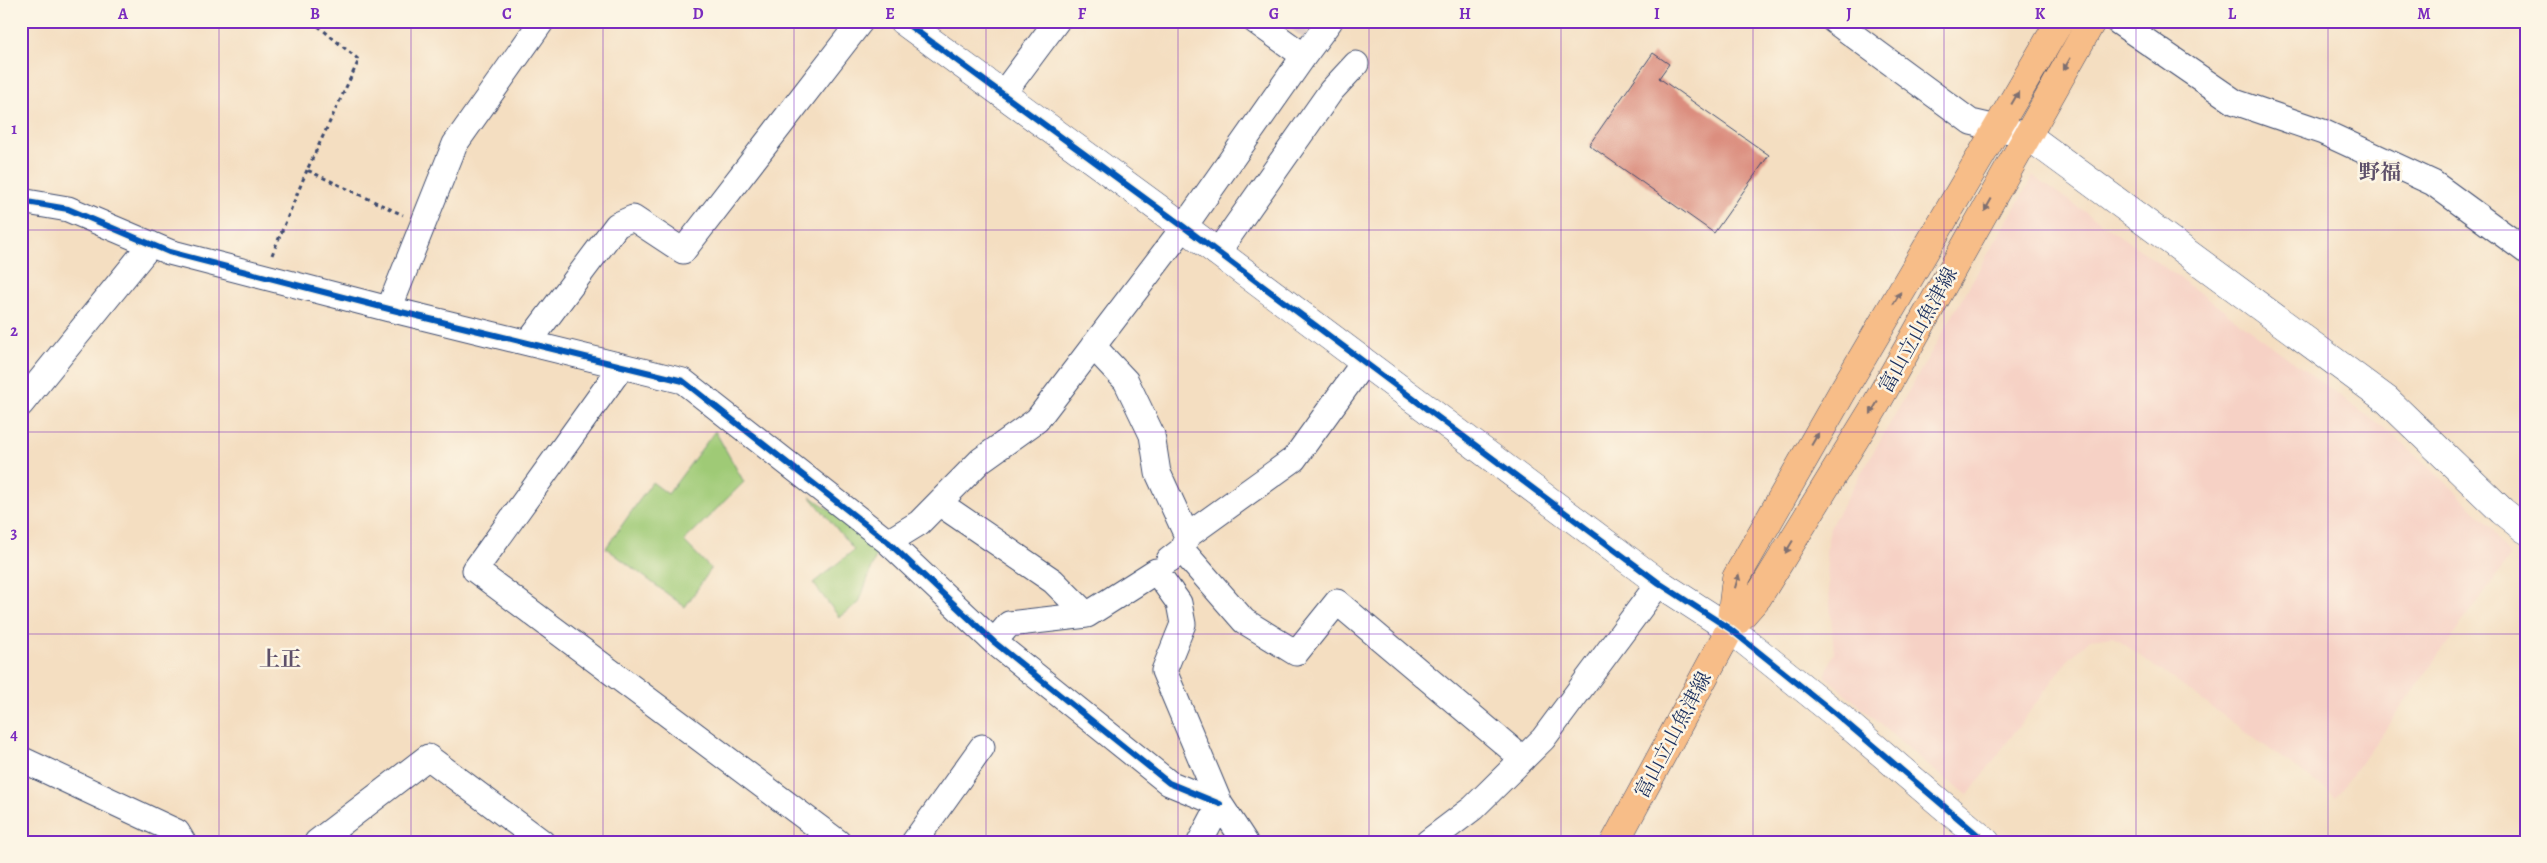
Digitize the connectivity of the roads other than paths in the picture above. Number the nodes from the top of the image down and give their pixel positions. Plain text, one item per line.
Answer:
1 (542, 21) edge
2 (862, 21) edge
3 (903, 21) edge
4 (1057, 21) edge
5 (1255, 21) edge
6 (1330, 21) edge
7 (1834, 21) edge
8 (2060, 21) edge
9 (2092, 21) edge
10 (2117, 21) edge
11 (1304, 56) junction
12 (1356, 64) dead end
13 (1002, 95) junction
14 (1997, 128) junction
15 (2027, 135) junction
16 (21, 202) edge
17 (1184, 227) junction
18 (151, 244) junction
19 (2526, 251) edge
20 (1217, 253) junction
21 (389, 309) junction
22 (528, 343) junction
23 (1093, 346) junction
24 (1364, 362) junction
25 (622, 366) junction
26 (21, 404) edge
27 (939, 503) junction
28 (2526, 530) edge
29 (888, 542) junction
30 (1185, 543) junction
31 (1156, 571) junction
32 (1659, 583) junction
33 (1087, 615) junction
34 (1730, 629) junction
35 (994, 642) junction
36 (982, 746) dead end
37 (21, 759) edge
38 (1523, 759) junction
39 (1220, 804) junction
40 (342, 834) edge
41 (1982, 840) edge
42 (183, 842) edge
43 (317, 842) edge
44 (542, 842) edge
45 (838, 842) edge
46 (914, 842) edge
47 (1200, 842) edge
48 (1245, 842) edge
49 (1428, 842) edge
50 (1615, 842) edge

1 - 21 street
2 - 22 street
3 - 13 street
4 - 13 street
5 - 11 street
6 - 11 street
7 - 14 street
14 -> 8 main road, 富山立山魚津線
9 -> 15 main road, 富山立山魚津線
10 - 19 street
11 - 17 street
12 - 20 street
13 - 17 street
14 - 15 street
34 -> 14 main road, 富山立山魚津線
15 - 28 street
15 -> 34 main road, 富山立山魚津線
16 - 18 street
17 - 20 street
17 - 23 street
18 - 21 street
18 - 26 street
20 - 24 street
21 - 22 street
22 - 25 street
23 - 27 street
23 - 30 street
24 - 30 street
24 - 32 street
25 - 29 street
25 - 45 street
27 - 29 street
27 - 33 street
29 - 35 street
30 - 31 street
30 - 38 street
31 - 33 street
31 - 39 street
32 - 34 street
32 - 38 street
33 - 35 street
34 - 41 street
34 - 50 main road, 富山立山魚津線
35 - 39 street
36 - 46 street
37 - 42 street
38 - 49 street
39 - 47 street
39 - 48 street
40 - 43 street
40 - 44 street

